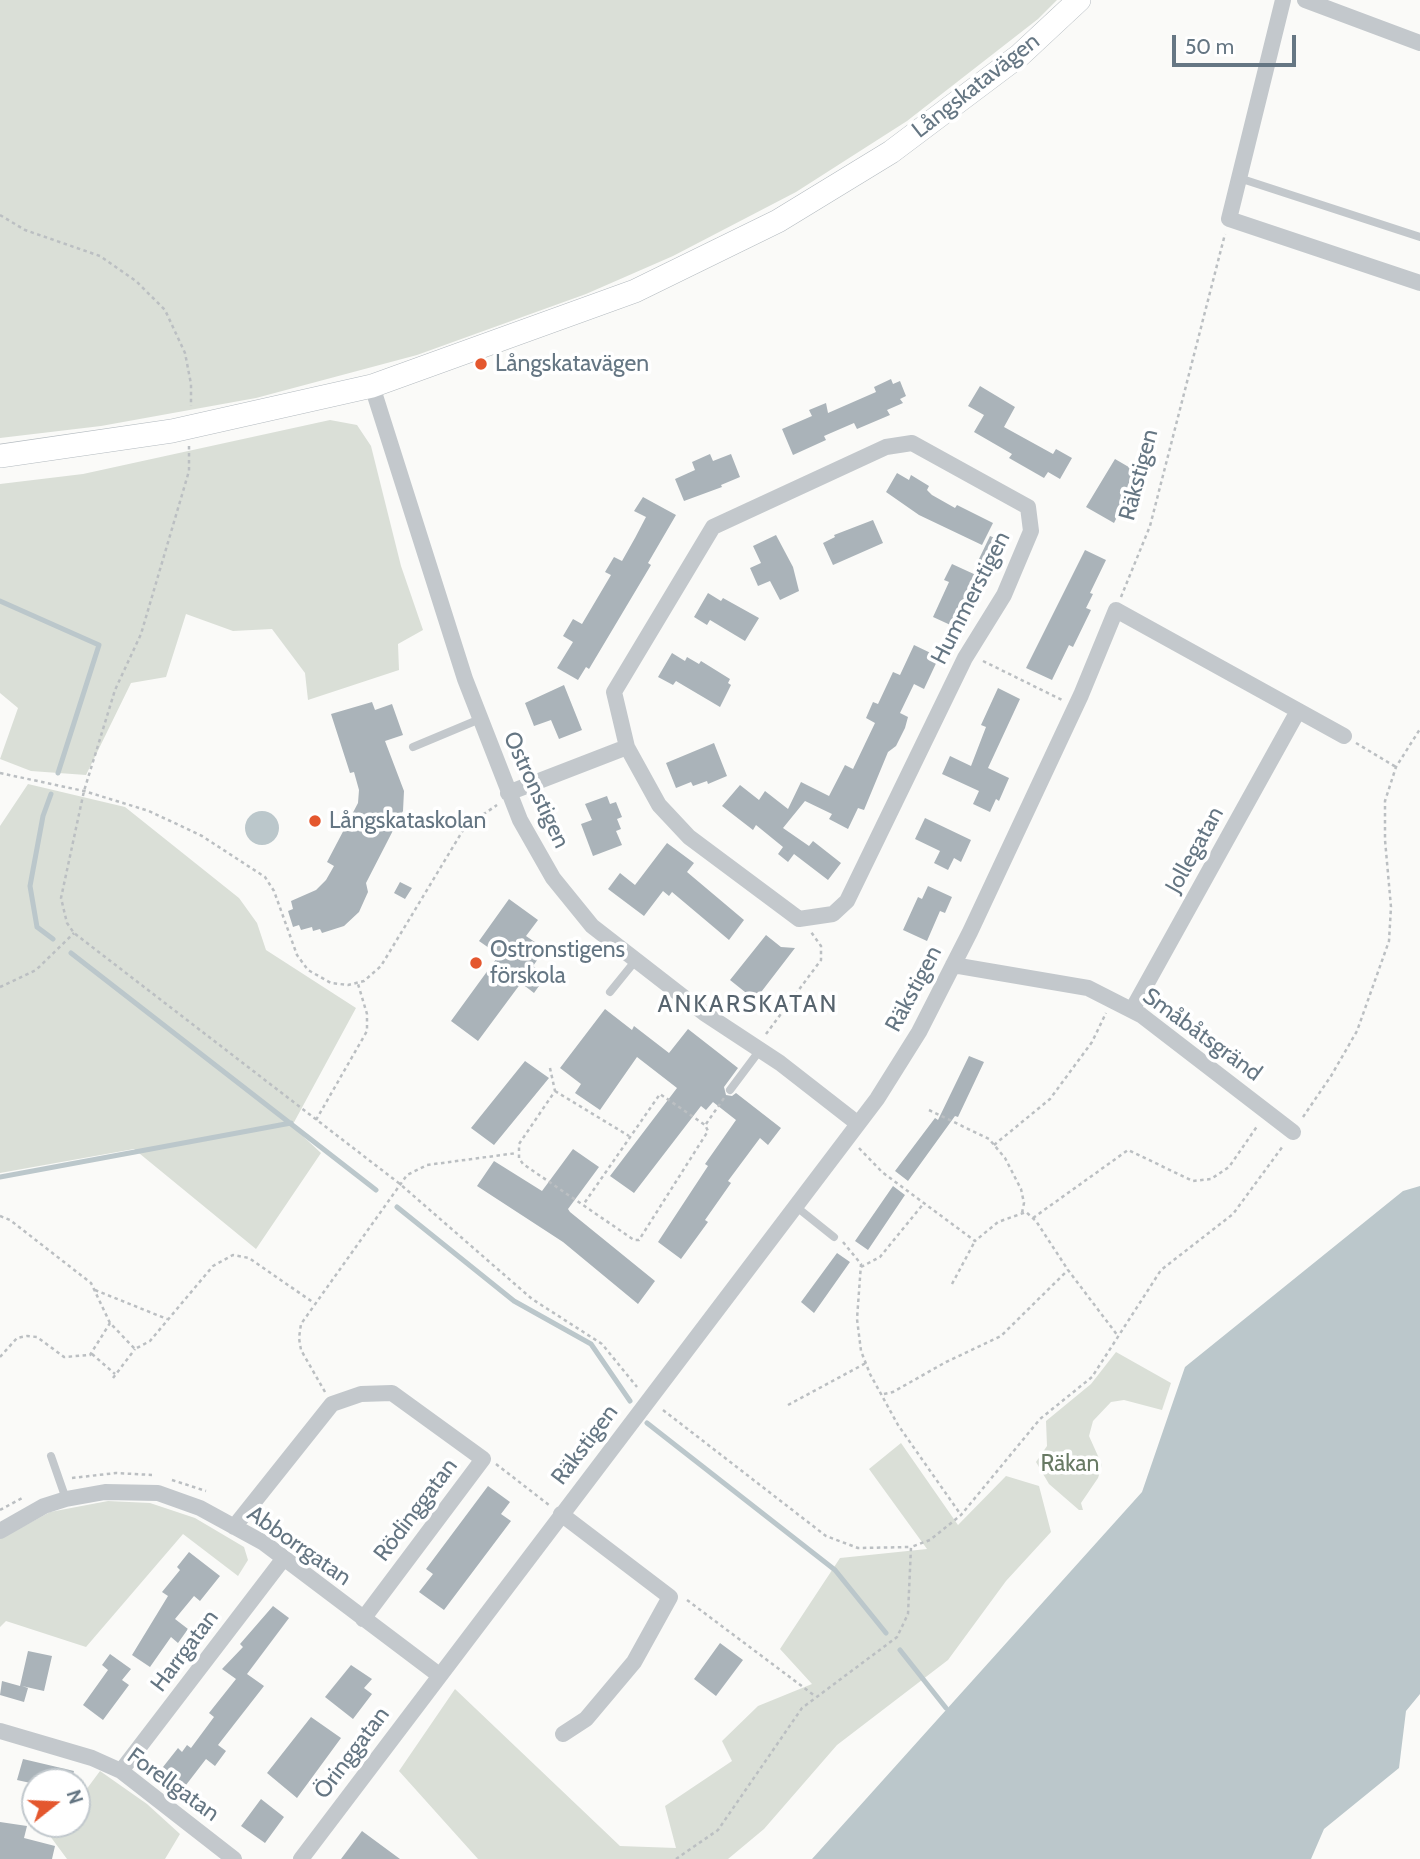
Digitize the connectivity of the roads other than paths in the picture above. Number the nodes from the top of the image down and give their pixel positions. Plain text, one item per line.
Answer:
1 (1079, 0) edge
2 (1283, 0) edge
3 (1305, 0) edge
4 (1420, 43) edge
5 (1239, 178) junction
6 (1420, 237) edge
7 (1420, 283) edge
8 (372, 386) junction
9 (0, 456) edge
10 (1298, 711) junction
11 (480, 719) junction
12 (1344, 736) road end
13 (413, 747) dead end
14 (627, 747) junction
15 (508, 793) junction
16 (636, 960) junction
17 (953, 965) junction
18 (610, 992) dead end
19 (1132, 1010) junction
20 (758, 1049) junction
21 (730, 1090) road end
22 (853, 1129) junction
23 (1293, 1132) road end
24 (794, 1205) junction
25 (837, 1238) road end
26 (51, 1456) dead end
27 (66, 1499) junction
28 (561, 1514) junction
29 (234, 1527) junction
30 (0, 1531) edge
31 (284, 1558) junction
32 (363, 1619) junction
33 (439, 1675) junction
34 (0, 1731) edge
35 (563, 1734) dead end
36 (121, 1771) junction
37 (234, 1859) edge
38 (301, 1859) edge

1 - 8 street, Långskatavägen
2 - 5 street
3 - 4 street
5 - 6 lane
5 - 7 street
8 - 9 street, Långskatavägen
8 - 11 street, Ostronstigen
10 - 12 street
10 - 17 street, Räkstigen
10 - 19 street, Jollegatan
11 - 13 lane
11 - 15 street, Ostronstigen
14 - 14 street, Hummerstigen
14 - 15 street
15 - 16 street, Ostronstigen
16 - 18 lane
16 - 20 street, Ostronstigen
17 - 19 street, Småbåtsgränd
17 - 22 street, Räkstigen
19 - 23 street, Småbåtsgränd
20 - 21 lane
20 - 22 street, Ostronstigen
22 - 24 street, Räkstigen
24 - 25 lane
24 - 28 street, Räkstigen
26 - 27 lane
27 - 29 street, Abborrgatan
27 - 30 street, Abborrgatan
28 - 33 street, Räkstigen
28 - 35 street
29 - 31 street, Abborrgatan
29 - 32 street, Rödinggatan
31 - 32 street, Abborrgatan
31 - 36 street, Harrgatan
32 - 33 street, Abborrgatan
33 - 38 street, Öringgatan
34 - 36 street, Forellgatan
36 - 37 street, Forellgatan

